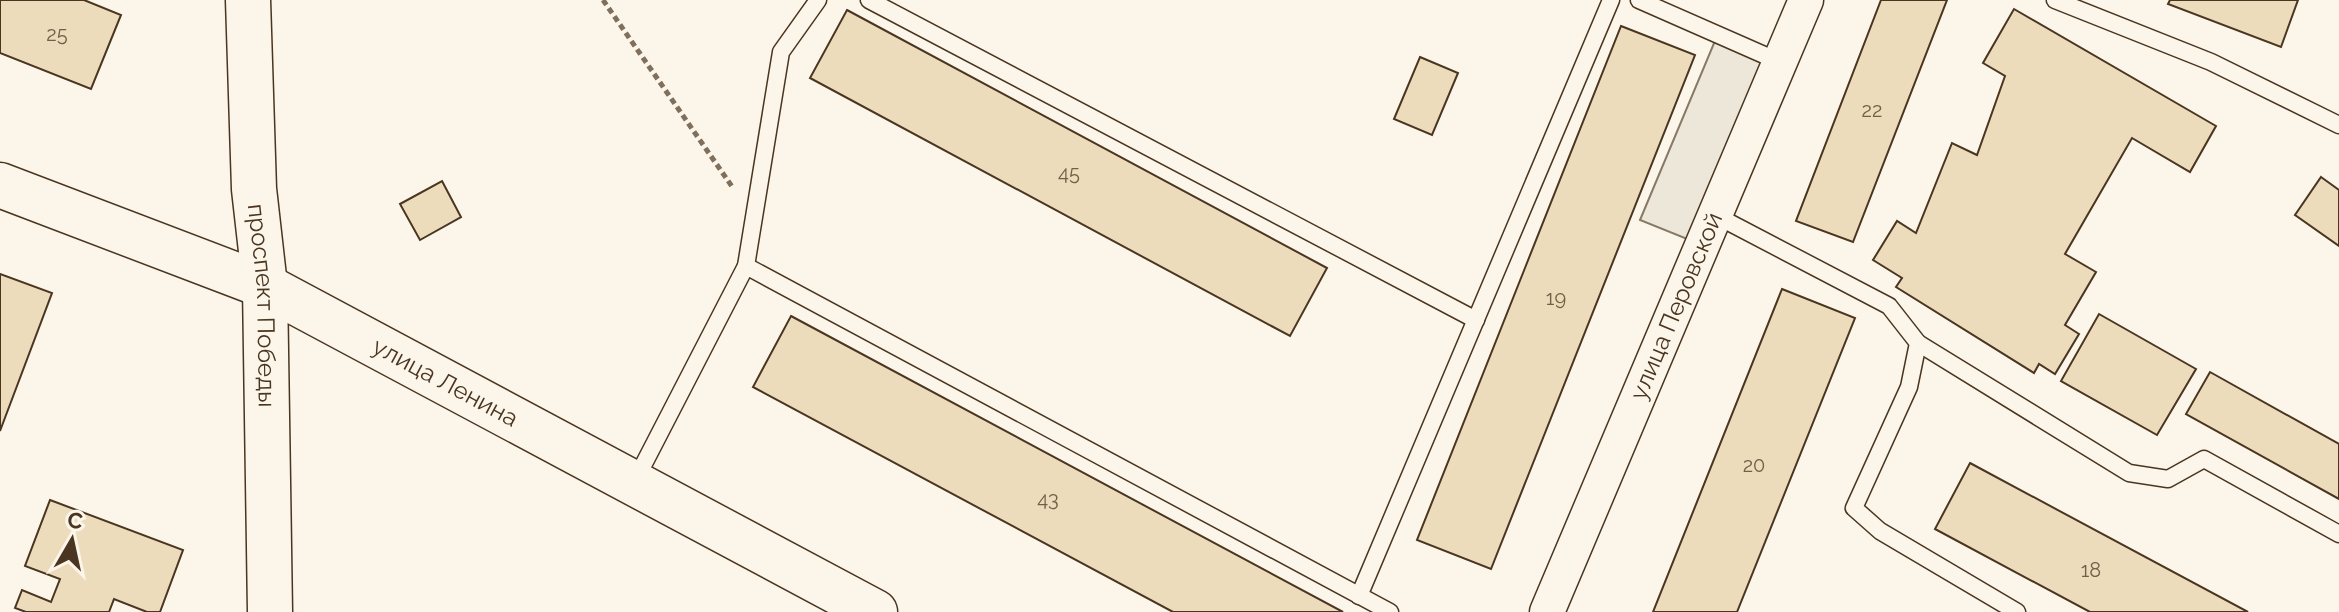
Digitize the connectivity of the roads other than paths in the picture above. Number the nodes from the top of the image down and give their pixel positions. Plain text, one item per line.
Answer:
1 (248, 0) edge
2 (818, 0) edge
3 (869, 0) edge
4 (1611, 0) edge
5 (1639, 0) edge
6 (1806, 0) edge
7 (2055, 0) edge
8 (1780, 62) junction
9 (2339, 125) edge
10 (0, 185) edge
11 (1715, 215) junction
12 (746, 266) junction
13 (265, 286) junction
14 (1476, 320) junction
15 (1918, 343) junction
16 (635, 481) junction
17 (2339, 534) edge
18 (1359, 596) junction
19 (855, 606) edge
20 (270, 612) edge
21 (1390, 612) edge
22 (1547, 612) edge
23 (2017, 612) edge

1 - 13 street, проспект Победы
2 - 12 lane
3 - 14 lane
4 - 14 lane
5 - 8 lane
6 - 8 street, улица Перовской
7 - 9 lane
8 - 11 street, улица Перовской
10 - 13 street, улица Ленина
11 - 15 lane
11 - 22 street, улица Перовской
12 - 16 lane
12 - 18 lane
13 - 16 street, улица Ленина
13 - 20 street, проспект Победы
14 - 18 lane
15 - 17 lane
15 - 23 lane
16 - 19 street, улица Ленина
18 - 21 lane

